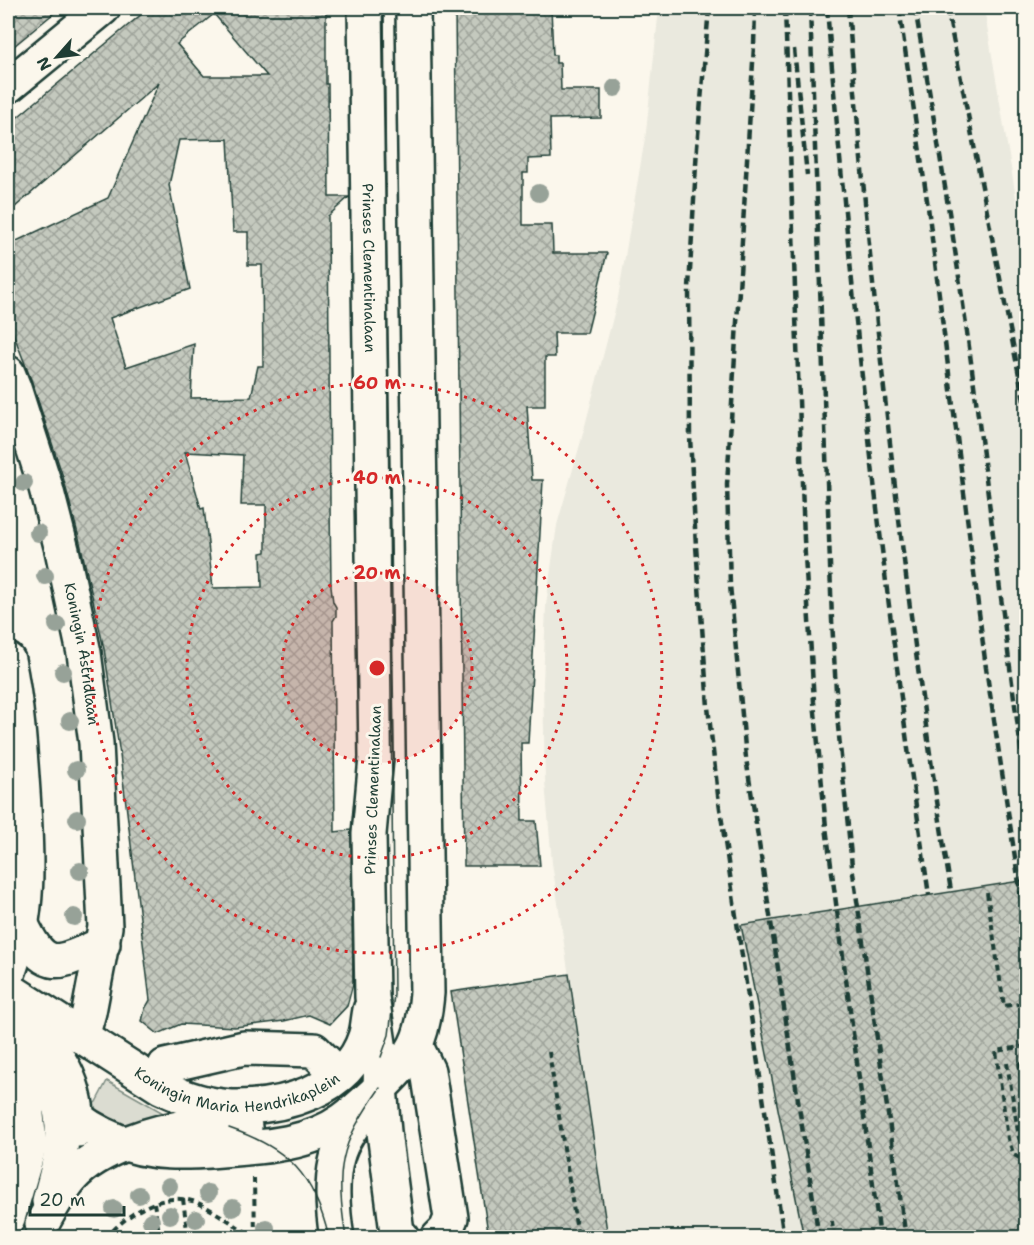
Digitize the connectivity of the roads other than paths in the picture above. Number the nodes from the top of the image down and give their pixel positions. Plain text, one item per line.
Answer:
1 (103, 8) edge
2 (365, 8) edge
3 (398, 8) edge
4 (414, 8) edge
5 (8, 86) edge
6 (8, 373) edge
7 (8, 660) edge
8 (22, 927) junction
9 (103, 944) junction
10 (8, 974) edge
11 (8, 988) edge
12 (372, 997) junction
13 (8, 1008) edge
14 (8, 1026) edge
15 (82, 1037) junction
16 (416, 1046) junction
17 (8, 1048) edge
18 (165, 1066) dead end
19 (381, 1072) junction
20 (339, 1075) junction
21 (69, 1113) junction
22 (126, 1144) junction
23 (159, 1151) junction
24 (74, 1175) junction
25 (8, 1218) edge
26 (48, 1227) edge
27 (337, 1238) edge
28 (403, 1238) edge
29 (438, 1238) edge

1 - 5 street
2 - 12 street, Prinses Clementinalaan
3 - 19 street
4 - 16 street
6 - 9 street, Koningin Astridlaan
7 - 8 street
8 - 9 street
8 - 10 street
9 - 15 street, Koningin Astridlaan
11 - 15 street, Koningin Maria Hendrikaplein
12 - 19 street
12 - 20 street, Koningin Maria Hendrikaplein
13 - 21 street
14 - 21 street
15 - 20 street, Koningin Maria Hendrikaplein
16 - 19 street
16 - 29 street
17 - 21 street
17 - 25 street
18 - 20 street
19 - 22 street
19 - 23 street
19 - 27 street
19 - 28 street
21 - 22 street
21 - 24 street
21 - 26 street
22 - 23 street
22 - 24 street
23 - 26 street
24 - 26 street

